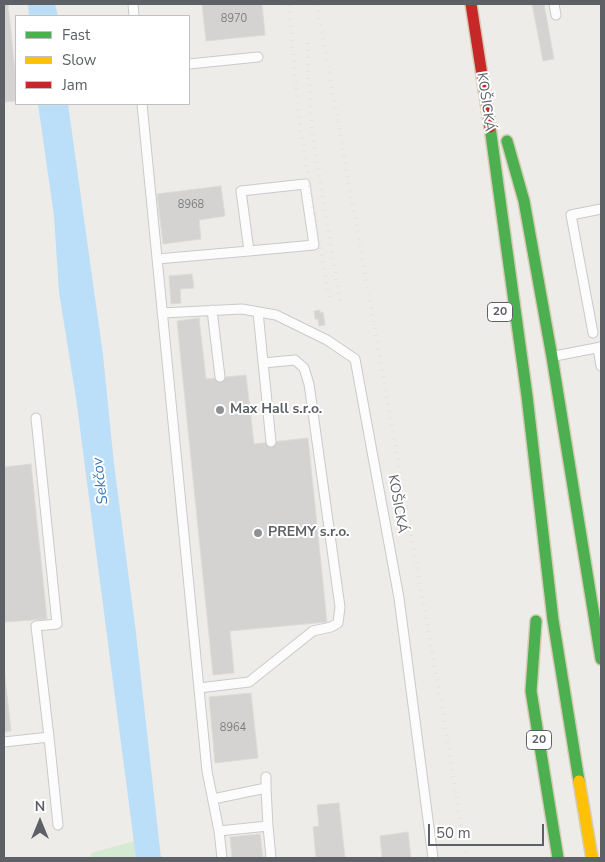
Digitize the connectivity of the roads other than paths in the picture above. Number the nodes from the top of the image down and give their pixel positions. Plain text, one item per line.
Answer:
1 (471, 4) edge
2 (554, 4) edge
3 (556, 15) dead end
4 (477, 39) junction
5 (258, 57) dead end
6 (190, 64) edge
7 (142, 105) edge
8 (601, 209) edge
9 (249, 251) junction
10 (157, 260) junction
11 (212, 310) junction
12 (162, 312) junction
13 (258, 312) junction
14 (593, 333) dead end
15 (600, 348) edge
16 (552, 356) junction
17 (263, 363) junction
18 (601, 366) edge
19 (220, 378) dead end
20 (36, 418) dead end
21 (270, 442) dead end
22 (601, 659) edge
23 (544, 669) dead end
24 (199, 688) junction
25 (49, 737) junction
26 (4, 742) edge
27 (266, 777) dead end
28 (266, 788) junction
29 (213, 799) junction
30 (58, 825) dead end
31 (268, 826) junction
32 (219, 831) junction
33 (222, 858) edge
34 (271, 858) edge
35 (434, 858) edge
36 (558, 858) edge
37 (592, 858) edge

1 - 4 main road
2 - 3 lane
4 - 16 main road
4 - 37 main road
5 - 6 lane
7 - 10 lane
8 - 14 lane
9 - 9 lane
9 - 10 lane
10 - 12 lane
11 - 12 lane, KOŠICKÁ
11 - 13 lane, KOŠICKÁ
11 - 19 lane
12 - 24 lane
13 - 17 lane
13 - 35 lane, KOŠICKÁ
15 - 16 lane
15 - 18 lane
16 - 22 main road
17 - 21 lane
17 - 24 lane
20 - 25 lane
23 - 36 main road, 20
24 - 29 lane
25 - 26 lane
25 - 30 lane
27 - 28 lane
28 - 29 lane
28 - 31 lane
29 - 32 lane
31 - 32 lane
31 - 34 lane
32 - 33 lane

